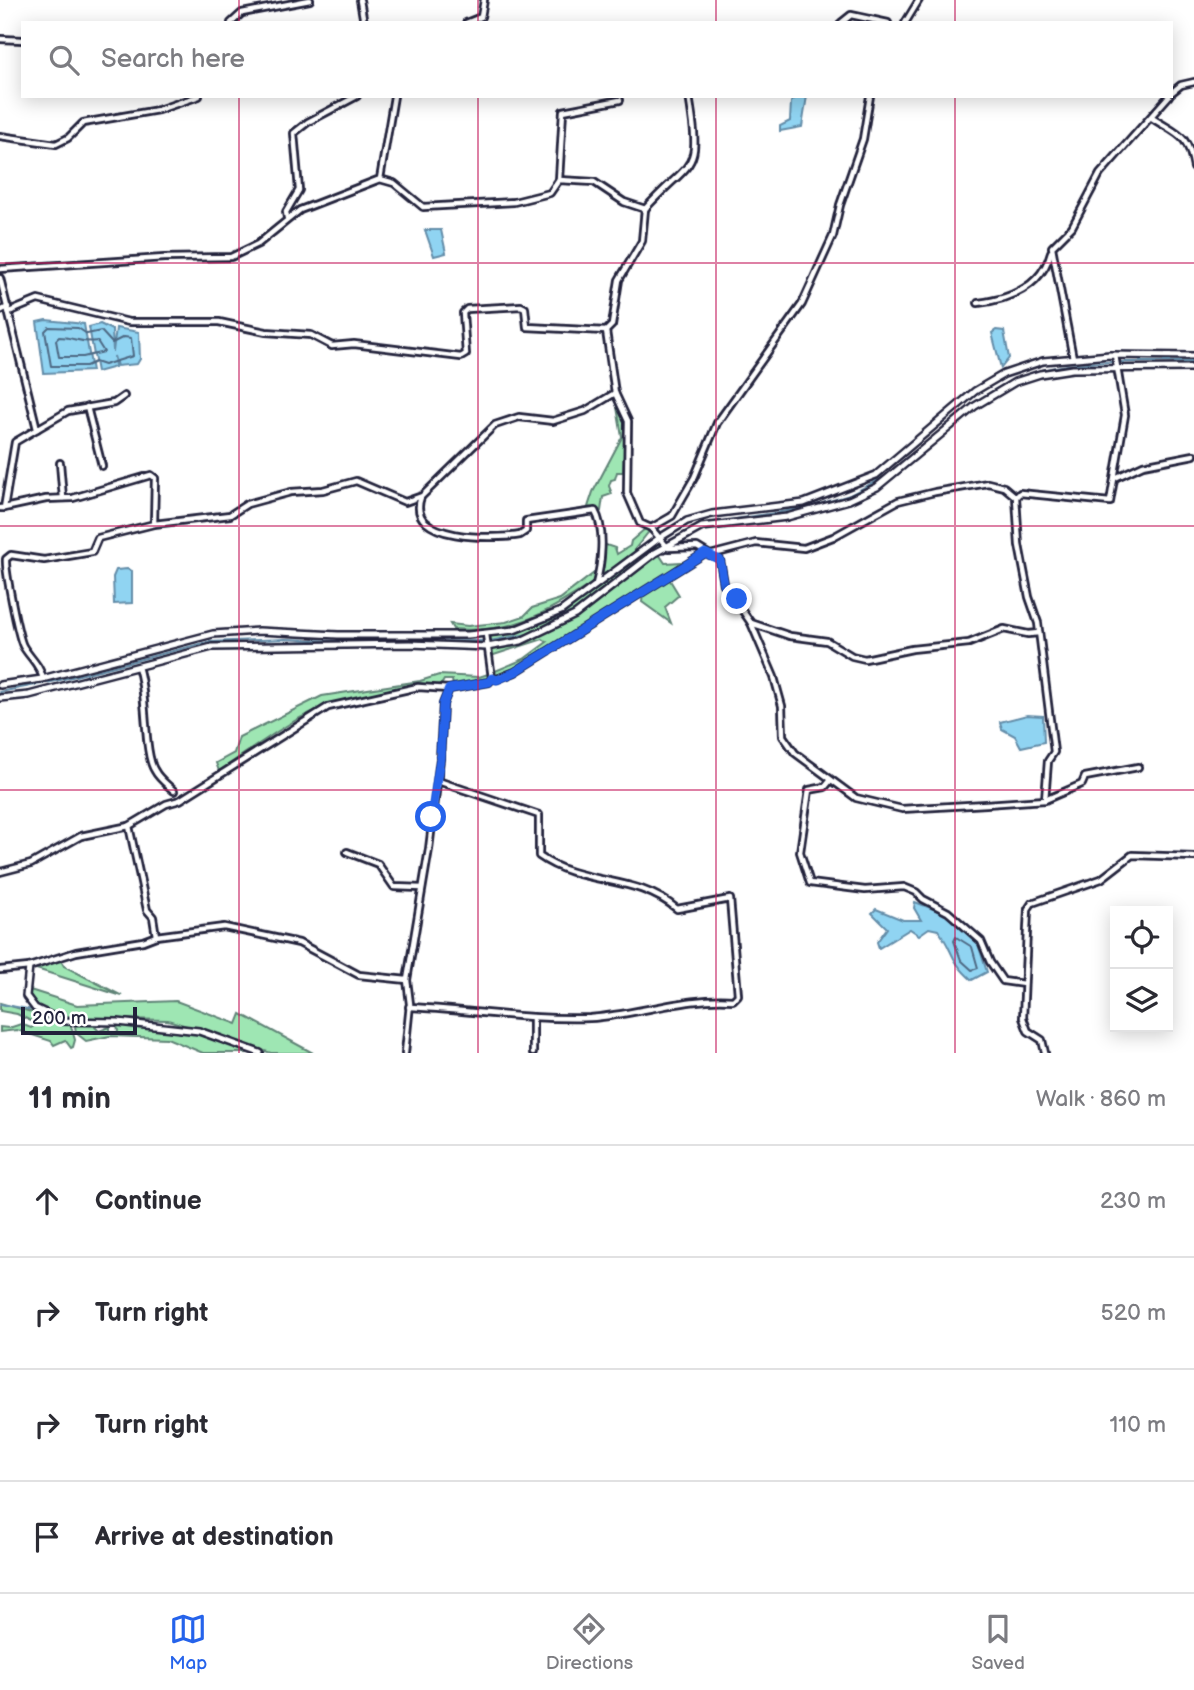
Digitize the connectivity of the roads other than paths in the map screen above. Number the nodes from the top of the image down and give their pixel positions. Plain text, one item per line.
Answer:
1 (310, 0) edge
2 (360, 0) edge
3 (484, 0) edge
4 (919, 0) edge
5 (233, 21) edge
6 (364, 21) edge
7 (471, 21) edge
8 (844, 21) edge
9 (879, 21) edge
10 (906, 21) edge
11 (0, 39) edge
12 (21, 40) edge
13 (1194, 82) edge
14 (1173, 92) edge
15 (193, 98) edge
16 (353, 98) edge
17 (394, 98) edge
18 (689, 98) edge
19 (870, 98) edge
20 (1168, 98) edge
21 (620, 100) dead end
22 (1152, 118) junction
23 (0, 136) edge
24 (1194, 168) edge
25 (380, 179) junction
26 (559, 180) junction
27 (645, 209) junction
28 (287, 218) junction
29 (1052, 247) junction
30 (0, 269) edge
31 (0, 278) edge
32 (978, 303) dead end
33 (9, 309) junction
34 (0, 311) edge
35 (606, 331) junction
36 (1115, 355) junction
37 (1194, 356) edge
38 (1073, 358) junction
39 (1194, 368) edge
40 (1117, 369) junction
41 (615, 393) junction
42 (124, 396) dead end
43 (87, 407) junction
44 (37, 429) junction
45 (1194, 455) edge
46 (60, 463) dead end
47 (102, 466) dead end
48 (1114, 479) junction
49 (422, 496) junction
50 (1016, 497) junction
51 (63, 498) junction
52 (2, 508) edge
53 (154, 524) junction
54 (651, 527) junction
55 (663, 544) junction
56 (705, 553) junction
57 (715, 555) junction
58 (594, 588) junction
59 (751, 623) junction
60 (1039, 633) junction
61 (486, 634) junction
62 (487, 647) junction
63 (138, 667) junction
64 (492, 678) junction
65 (43, 679) junction
66 (0, 685) edge
67 (449, 689) junction
68 (0, 698) edge
69 (1138, 767) dead end
70 (830, 781) junction
71 (438, 782) junction
72 (174, 792) dead end
73 (1045, 800) junction
74 (129, 826) junction
75 (347, 852) dead end
76 (1194, 857) edge
77 (0, 872) edge
78 (422, 888) junction
79 (156, 936) junction
80 (29, 967) junction
81 (0, 970) edge
82 (407, 981) junction
83 (1024, 984) junction
84 (409, 1007) junction
85 (533, 1017) junction
86 (260, 1053) edge
87 (405, 1053) edge
88 (533, 1053) edge
89 (1045, 1053) edge

1 - 5 street
2 - 6 street
3 - 7 street
4 - 10 street
8 - 9 street
11 - 12 street
13 - 14 street
15 - 23 street
16 - 28 street
17 - 25 street
18 - 27 street
19 - 54 street
20 - 22 street
21 - 26 street
22 - 24 street
22 - 29 street
25 - 26 street
25 - 28 street
26 - 27 street
27 - 35 street
28 - 30 street
29 - 32 street
29 - 38 street
31 - 33 street
33 - 34 street
33 - 35 street
33 - 44 street
35 - 41 street
36 - 37 main road
36 - 38 main road
36 - 40 street
38 - 55 main road
39 - 40 main road
40 - 48 street
40 - 55 main road
41 - 49 street
41 - 54 street
42 - 43 street
43 - 44 street
43 - 47 street
44 - 52 street
45 - 48 street
46 - 51 street
48 - 50 street
49 - 53 street
49 - 58 street
50 - 57 street
50 - 60 street
51 - 52 street
51 - 53 street
53 - 65 street
54 - 55 street
55 - 56 street
55 - 58 main road
55 - 62 main road
56 - 57 street
56 - 64 street
57 - 59 street
58 - 61 main road
59 - 60 street
59 - 70 street
60 - 73 street
61 - 62 street
61 - 65 main road
62 - 63 main road
62 - 64 street
63 - 68 main road
63 - 72 street
64 - 67 street
65 - 66 main road
67 - 71 street
67 - 74 street
69 - 73 street
70 - 73 street
70 - 83 street
71 - 78 street
71 - 85 street
74 - 77 street
74 - 79 street
75 - 78 street
76 - 83 street
78 - 82 street
79 - 80 street
79 - 82 street
80 - 81 street
80 - 86 main road
82 - 84 street
83 - 89 street
84 - 85 street
84 - 87 street
85 - 88 street

